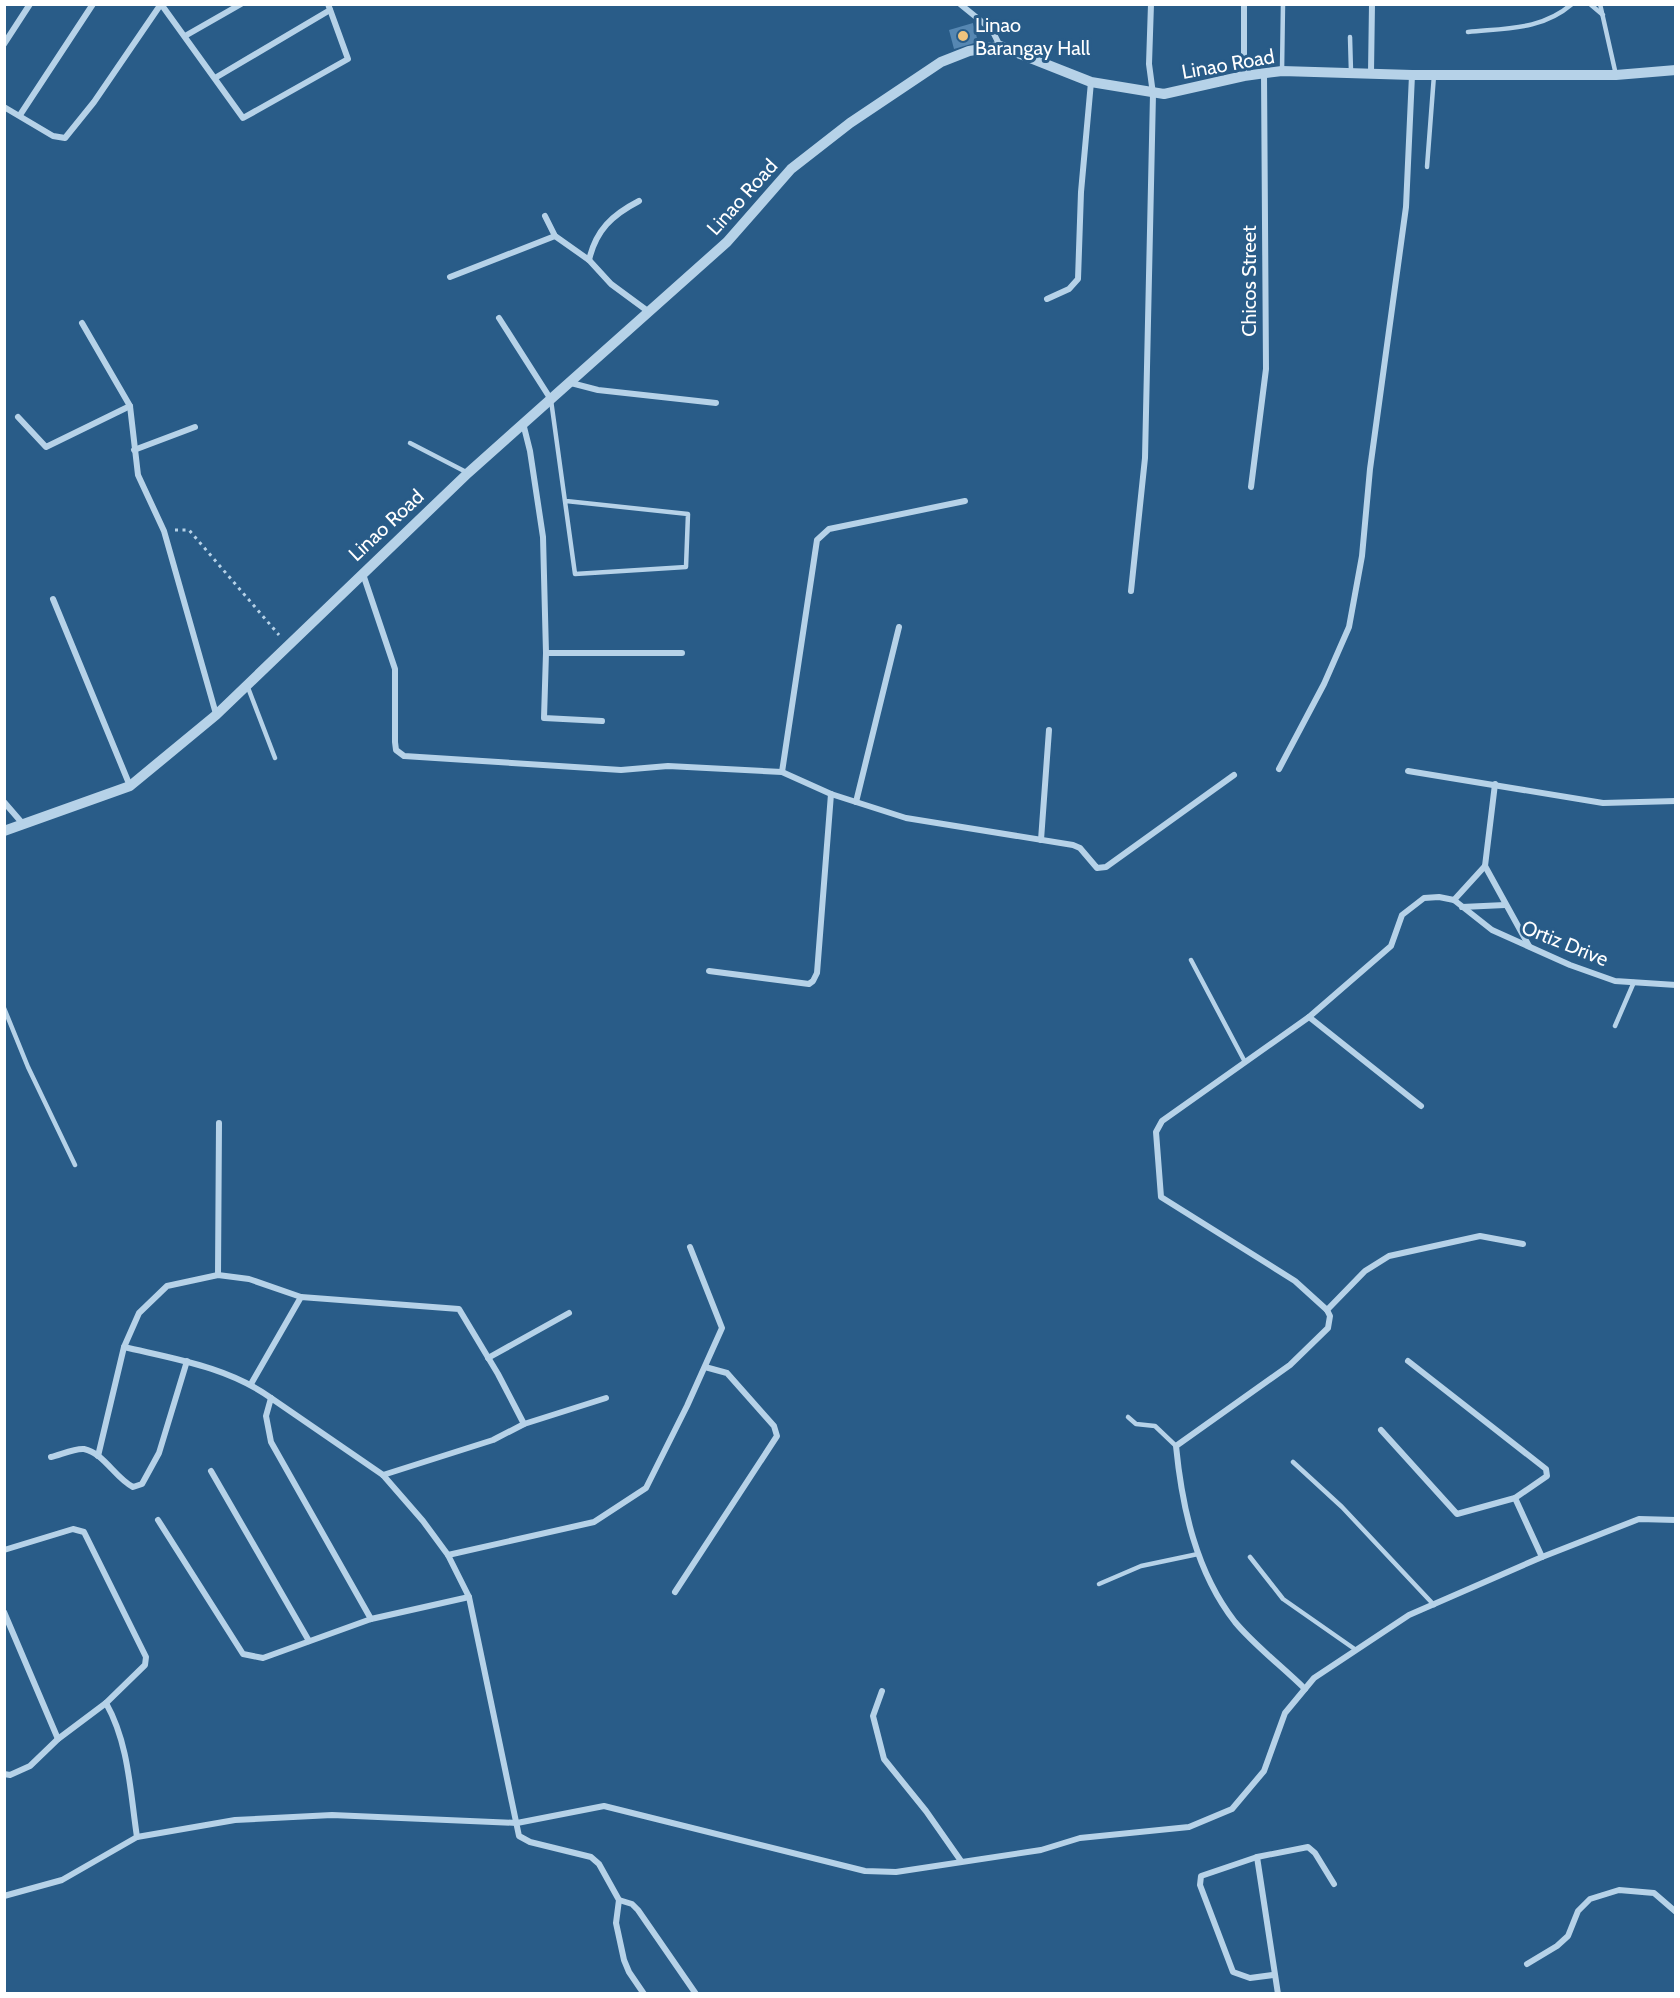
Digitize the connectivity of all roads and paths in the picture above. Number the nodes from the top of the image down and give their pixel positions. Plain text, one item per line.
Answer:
1 (30, 4) edge
2 (93, 4) edge
3 (241, 4) edge
4 (960, 4) edge
5 (1151, 4) edge
6 (1244, 4) edge
7 (1283, 4) edge
8 (1372, 4) edge
9 (1572, 4) edge
10 (1590, 4) edge
11 (1600, 4) edge
12 (329, 7) edge
13 (1603, 15) junction
14 (1468, 32) dead end
15 (185, 36) junction
16 (1350, 38) dead end
17 (4, 44) edge
18 (1000, 46) junction
19 (1676, 70) edge
20 (1282, 71) junction
21 (1351, 72) junction
22 (1371, 72) junction
23 (1264, 74) junction
24 (1412, 75) junction
25 (1434, 75) junction
26 (1616, 75) junction
27 (1244, 76) junction
28 (215, 78) junction
29 (1091, 82) junction
30 (1153, 94) junction
31 (4, 107) edge
32 (20, 115) junction
33 (1427, 167) dead end
34 (639, 201) dead end
35 (545, 216) dead end
36 (555, 236) junction
37 (589, 260) junction
38 (450, 277) dead end
39 (1047, 299) dead end
40 (650, 312) junction
41 (499, 318) dead end
42 (82, 323) dead end
43 (572, 382) junction
44 (550, 398) junction
45 (716, 403) dead end
46 (130, 406) junction
47 (18, 417) dead end
48 (523, 423) junction
49 (195, 427) dead end
50 (410, 443) dead end
51 (135, 450) junction
52 (468, 473) junction
53 (1251, 487) dead end
54 (566, 501) junction
55 (965, 501) dead end
56 (164, 531) junction
57 (362, 572) junction
58 (1131, 591) dead end
59 (53, 599) dead end
60 (899, 627) dead end
61 (288, 646) junction
62 (546, 653) junction
63 (682, 653) dead end
64 (247, 685) junction
65 (216, 715) junction
66 (602, 721) dead end
67 (1049, 730) dead end
68 (275, 758) dead end
69 (1279, 769) dead end
70 (1408, 771) dead end
71 (782, 772) junction
72 (1234, 775) dead end
73 (1495, 784) junction
74 (130, 786) junction
75 (831, 794) junction
76 (1676, 801) edge
77 (4, 802) edge
78 (856, 802) junction
79 (24, 825) junction
80 (4, 831) edge
81 (1041, 840) junction
82 (1485, 866) junction
83 (1454, 900) junction
84 (1505, 905) junction
85 (1462, 907) junction
86 (1530, 946) junction
87 (1191, 960) dead end
88 (709, 971) dead end
89 (1634, 982) junction
90 (1676, 985) edge
91 (4, 1008) edge
92 (1309, 1017) junction
93 (1615, 1026) dead end
94 (1245, 1062) junction
95 (1421, 1106) dead end
96 (219, 1123) dead end
97 (75, 1165) dead end
98 (1523, 1244) dead end
99 (690, 1247) dead end
100 (218, 1275) junction
101 (301, 1297) junction
102 (1327, 1310) junction
103 (569, 1313) dead end
104 (124, 1347) junction
105 (488, 1358) junction
106 (187, 1361) junction
107 (1408, 1361) dead end
108 (705, 1367) junction
109 (251, 1383) junction
110 (271, 1398) junction
111 (606, 1398) dead end
112 (1128, 1417) dead end
113 (524, 1424) junction
114 (1381, 1430) dead end
115 (1176, 1446) junction
116 (98, 1456) junction
117 (51, 1457) dead end
118 (1293, 1462) dead end
119 (211, 1470) dead end
120 (383, 1475) junction
121 (1515, 1498) junction
122 (1676, 1520) edge
123 (158, 1521) dead end
124 (4, 1551) edge
125 (1198, 1554) junction
126 (448, 1555) junction
127 (1250, 1557) dead end
128 (1542, 1557) junction
129 (1100, 1584) dead end
130 (675, 1592) dead end
131 (469, 1597) junction
132 (1434, 1605) junction
133 (4, 1612) edge
134 (371, 1619) junction
135 (309, 1641) junction
136 (1356, 1650) junction
137 (1305, 1689) junction
138 (882, 1691) dead end
139 (106, 1703) junction
140 (58, 1738) junction
141 (4, 1774) edge
142 (517, 1823) junction
143 (137, 1837) junction
144 (1257, 1857) junction
145 (961, 1861) junction
146 (1334, 1884) dead end
147 (4, 1896) edge
148 (619, 1900) junction
149 (1676, 1912) edge
150 (1527, 1964) dead end
151 (1273, 1976) junction
152 (644, 1994) edge
153 (696, 1994) edge
154 (1278, 1994) edge

1 - 17 street
2 - 32 street
3 - 15 street
4 - 18 street
5 - 30 street
6 - 27 street
7 - 20 lane
8 - 22 street
9 - 14 lane
10 - 13 lane
11 - 13 lane
12 - 28 street
12 - 28 street
13 - 26 lane
15 - 28 street
15 - 32 street
16 - 21 lane
18 - 29 street, Linao Road
18 - 40 street, Linao Road
19 - 26 street, Linao Road
20 - 21 street, Linao Road
20 - 23 street, Linao Road
21 - 22 street, Linao Road
22 - 24 street, Linao Road
23 - 27 street, Linao Road
23 - 53 street, Chicos Street
24 - 25 street, Linao Road
24 - 69 street
25 - 26 street, Linao Road
25 - 33 lane
27 - 30 street, Linao Road
29 - 30 street, Linao Road
29 - 39 street
30 - 58 street
31 - 32 street
34 - 37 street
35 - 36 street
36 - 37 street
36 - 38 street
37 - 40 street
40 - 43 street, Linao Road
41 - 44 street
42 - 46 street
43 - 44 street, Linao Road
43 - 45 street
44 - 48 street, Linao Road
44 - 54 lane
46 - 47 street
46 - 51 street
48 - 52 street, Linao Road
48 - 62 street
49 - 51 street
50 - 52 lane
51 - 56 street
52 - 57 street, Linao Road
54 - 54 lane
55 - 71 street
56 - 61 path
56 - 65 street
57 - 61 street, Linao Road
57 - 71 street
59 - 74 street
60 - 78 street
61 - 64 street, Linao Road
62 - 63 street
62 - 66 street
64 - 65 street, Linao Road
64 - 68 lane
65 - 74 street, Linao Road
67 - 81 street
70 - 73 street
71 - 75 street
72 - 81 street
73 - 76 street
73 - 82 street
74 - 79 street, Linao Road
75 - 78 street
75 - 88 street
77 - 79 street
78 - 81 street
79 - 80 street, Linao Road
82 - 83 street
82 - 84 street
83 - 85 street, Ortiz Drive
83 - 92 street
84 - 85 street
84 - 86 street
85 - 86 street, Ortiz Drive
86 - 89 street, Ortiz Drive
87 - 94 lane
89 - 90 street, Ortiz Drive
89 - 93 lane
91 - 97 lane
92 - 94 street
92 - 95 street
94 - 102 street
96 - 100 street
98 - 102 street
99 - 108 street
100 - 101 street
100 - 104 street
101 - 105 street
101 - 109 street
102 - 115 street
103 - 105 street
104 - 106 street
104 - 116 street
105 - 113 street
106 - 109 street
106 - 116 street
107 - 121 street
108 - 126 street
108 - 130 street
109 - 110 street
110 - 120 street
110 - 134 street
111 - 113 street
112 - 115 lane
113 - 120 street
114 - 121 street
115 - 125 street
116 - 117 street
118 - 132 lane
119 - 135 street
120 - 126 street
121 - 128 street
122 - 128 street
123 - 135 street
124 - 139 street
125 - 129 lane
125 - 137 street
126 - 131 street
127 - 136 lane
128 - 132 street
131 - 134 street
131 - 142 street
132 - 136 street
133 - 140 street
134 - 135 street
136 - 137 street
137 - 145 street
138 - 145 street
139 - 140 street
139 - 143 street
140 - 141 street
142 - 143 street
142 - 145 street
142 - 148 street
143 - 147 street
144 - 146 street
144 - 151 street
144 - 151 street
148 - 152 street
148 - 153 street
149 - 150 street
151 - 154 street

